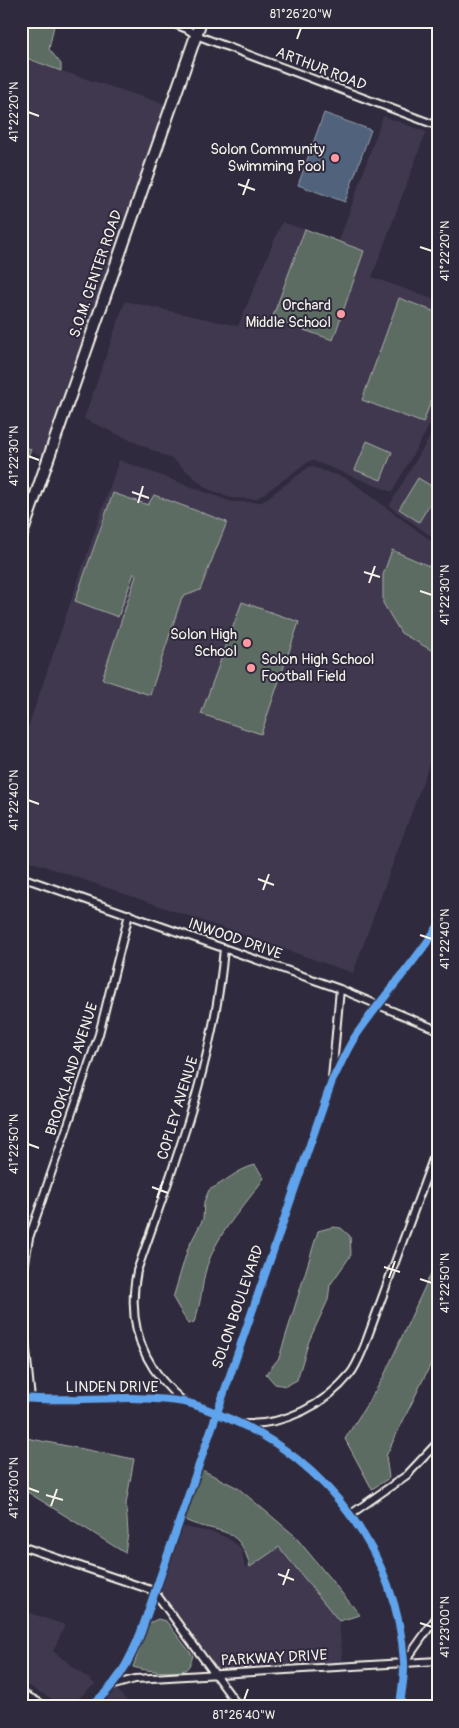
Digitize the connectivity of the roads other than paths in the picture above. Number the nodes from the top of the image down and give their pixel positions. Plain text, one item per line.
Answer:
1 (167, 21) edge
2 (201, 21) edge
3 (196, 35) junction
4 (438, 126) edge
5 (21, 537) edge
6 (21, 877) edge
7 (129, 914) junction
8 (438, 926) edge
9 (224, 948) junction
10 (340, 989) junction
11 (379, 1004) junction
12 (438, 1030) edge
13 (332, 1081) junction
14 (438, 1145) edge
15 (21, 1287) edge
16 (21, 1301) edge
17 (21, 1398) edge
18 (31, 1399) junction
19 (185, 1402) junction
20 (216, 1413) junction
21 (242, 1424) junction
22 (438, 1442) edge
23 (351, 1514) junction
24 (21, 1546) edge
25 (154, 1591) junction
26 (438, 1615) edge
27 (438, 1661) edge
28 (404, 1662) junction
29 (213, 1674) junction
30 (113, 1686) junction
31 (21, 1695) edge
32 (43, 1707) edge
33 (89, 1707) edge
34 (239, 1707) edge
35 (400, 1707) edge

1 - 3 street, ARTHUR ROAD
2 - 3 main road, S.O.M. CENTER ROAD
3 - 4 street, ARTHUR ROAD
3 - 5 main road, S.O.M. CENTER ROAD
6 - 7 street, INWOOD DRIVE
7 - 9 street, INWOOD DRIVE
7 - 15 street, BROOKLAND AVENUE
8 - 11 street, SOLON BOULEVARD
9 - 10 street, INWOOD DRIVE
9 - 19 street, COPLEY AVENUE
10 - 11 street, INWOOD DRIVE
10 - 13 street
11 - 12 street, INWOOD DRIVE
11 - 13 street, SOLON BOULEVARD
13 - 20 street, SOLON BOULEVARD
14 - 21 street
16 - 18 street
17 - 18 street, LINDEN DRIVE
18 - 19 street, LINDEN DRIVE
19 - 20 street, LINDEN DRIVE
20 - 21 street, LINDEN DRIVE
20 - 25 street, SOLON BOULEVARD
21 - 23 street, LINDEN DRIVE
22 - 23 street
23 - 28 street, LINDEN DRIVE
24 - 25 street
25 - 29 street
25 - 30 street, SOLON BOULEVARD
26 - 28 street
27 - 28 street, PARKWAY DRIVE
28 - 29 street, PARKWAY DRIVE
28 - 35 street, LINDEN DRIVE
29 - 30 street, PARKWAY DRIVE
29 - 34 street
30 - 33 street, SOLON BOULEVARD
31 - 32 main road

